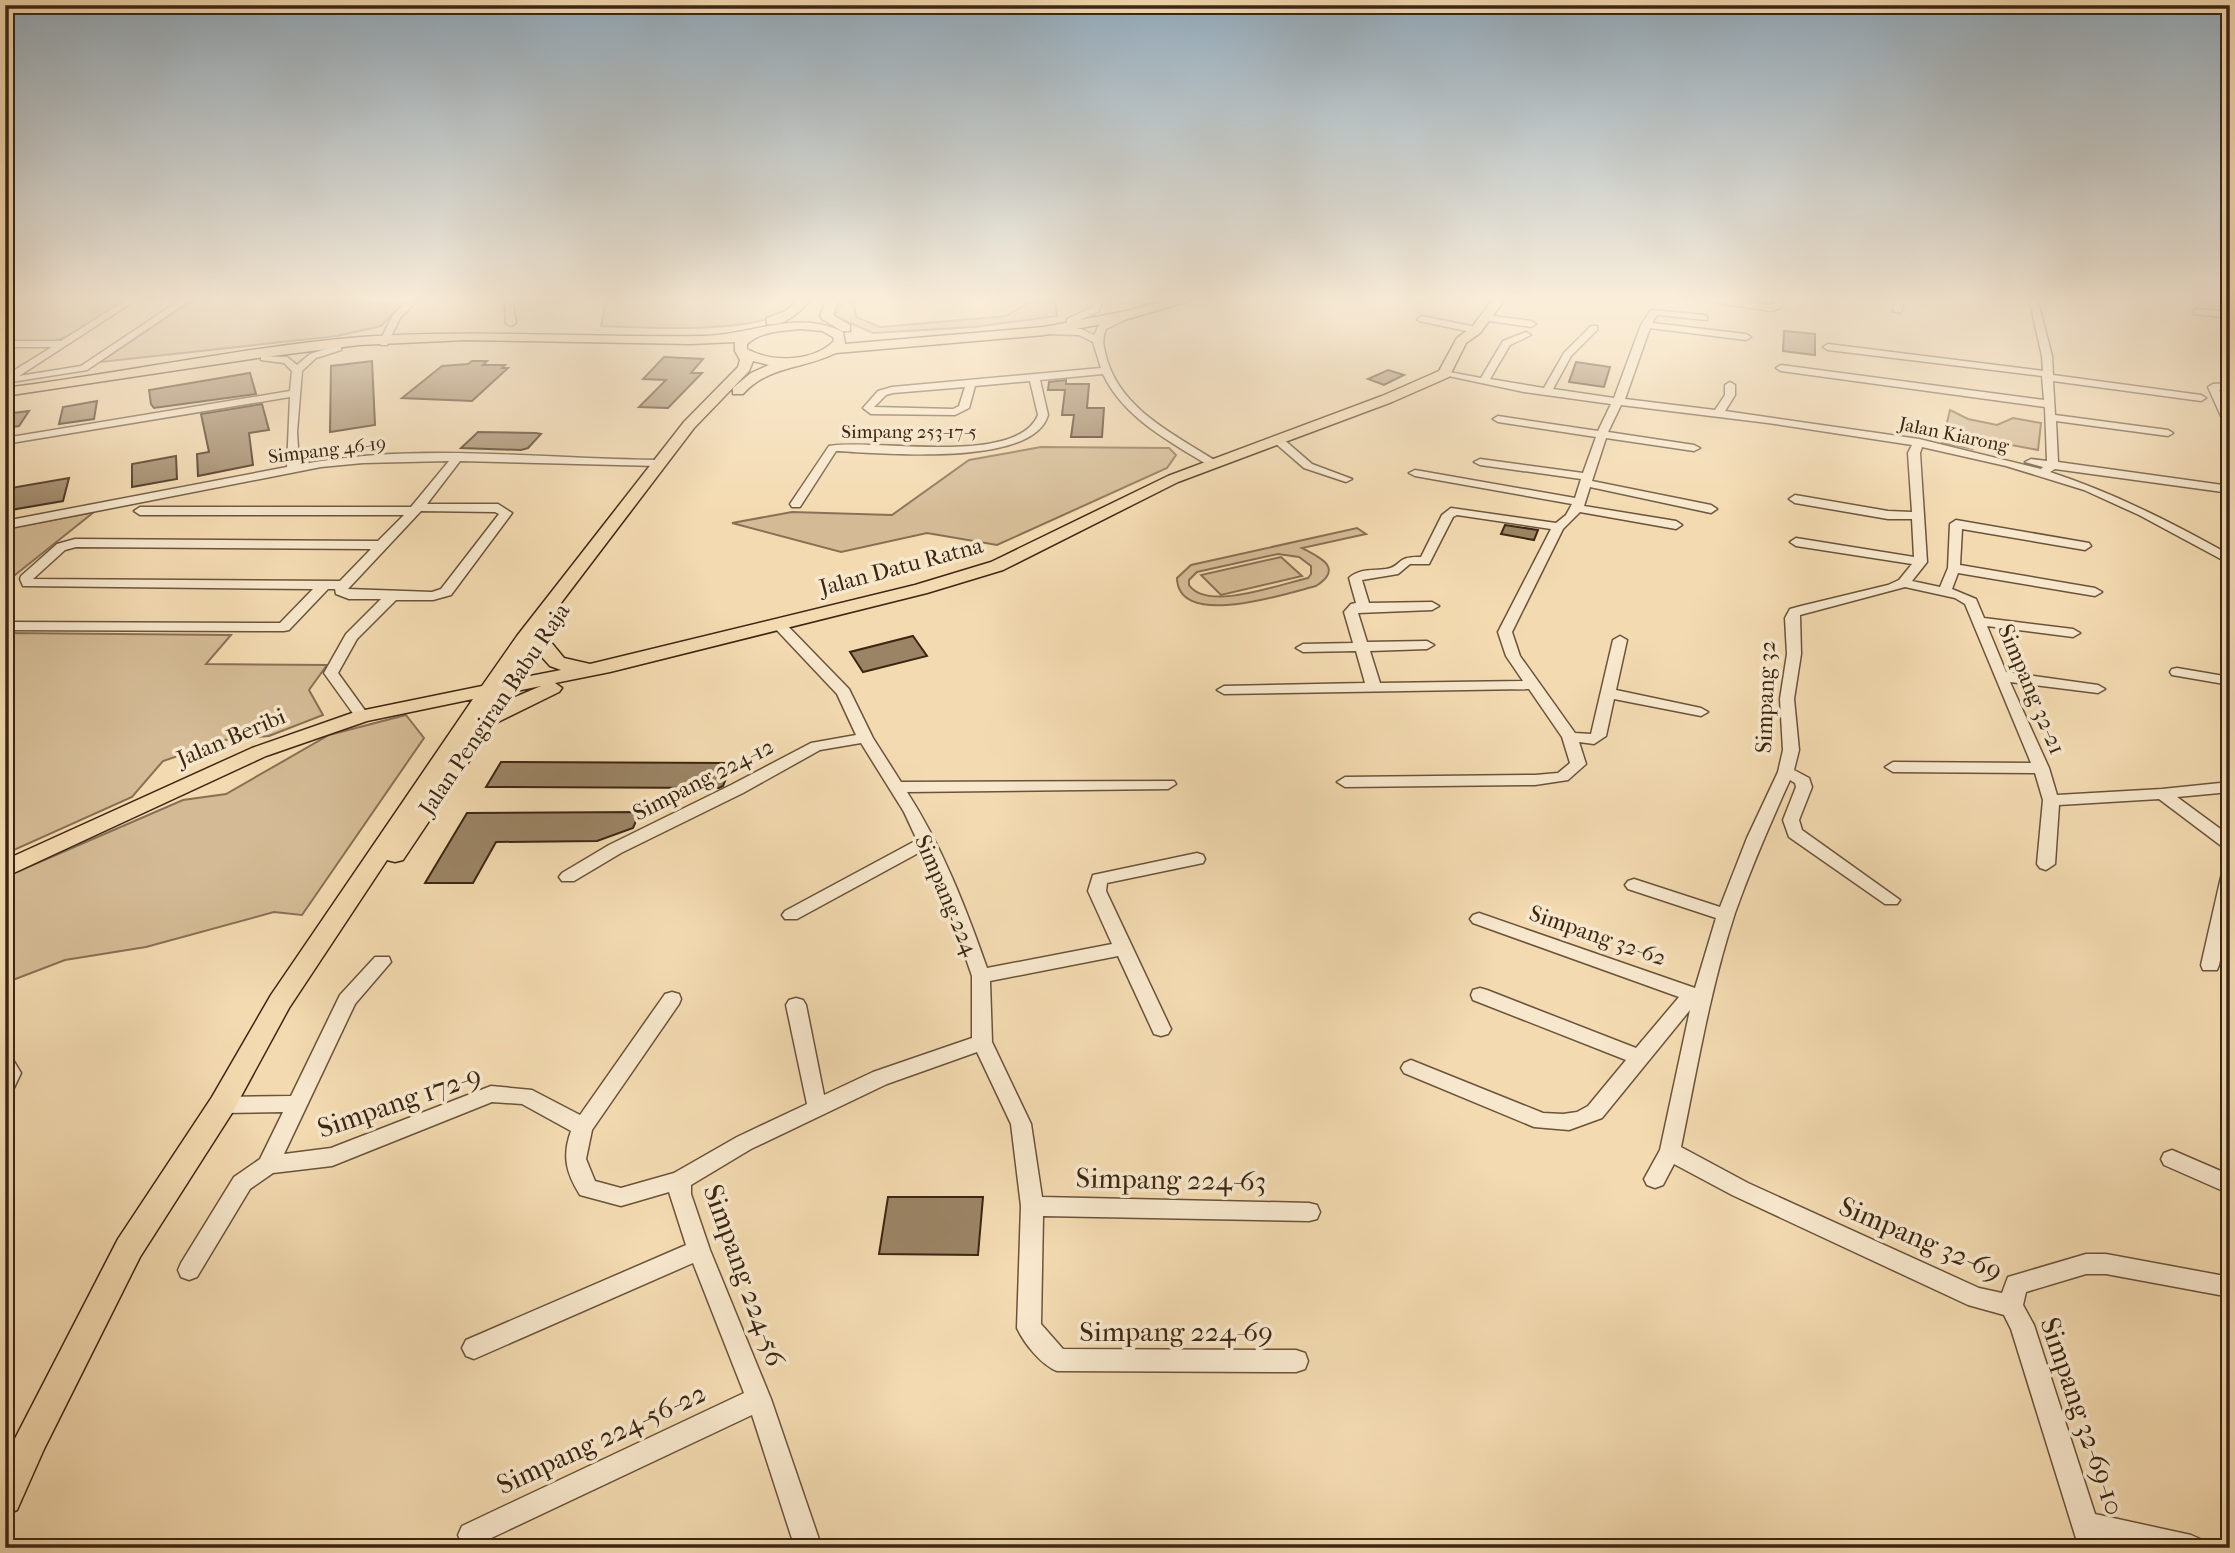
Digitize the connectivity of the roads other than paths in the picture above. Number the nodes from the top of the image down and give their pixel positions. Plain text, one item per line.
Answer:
1 (22, 370) edge
2 (73, 370) edge
3 (158, 370) edge
4 (193, 370) edge
5 (297, 370) edge
6 (733, 370) edge
7 (742, 370) edge
8 (768, 370) edge
9 (792, 370) edge
10 (1453, 370) edge
11 (1490, 370) edge
12 (1559, 370) edge
13 (1631, 370) edge
14 (1798, 370) edge
15 (2043, 370) edge
16 (1104, 371) joint
17 (2048, 371) junction
18 (1450, 375) junction
19 (1034, 378) junction
20 (1484, 381) junction
21 (7, 385) edge
22 (970, 385) junction
23 (1730, 385) dead end
24 (2230, 386) edge
25 (1548, 390) junction
26 (295, 393) junction
27 (5, 398) edge
28 (2201, 398) dead end
29 (1618, 400) junction
30 (712, 401) junction
31 (729, 402) junction
32 (2049, 404) junction
33 (1718, 414) junction
34 (2050, 417) junction
35 (1498, 419) dead end
36 (2230, 425) edge
37 (2168, 433) dead end
38 (1602, 434) junction
39 (1278, 440) junction
40 (5, 441) edge
41 (1919, 442) junction
42 (1694, 447) dead end
43 (1954, 448) junction
44 (457, 458) junction
45 (1480, 462) dead end
46 (658, 463) junction
47 (1212, 463) junction
48 (2053, 465) junction
49 (293, 469) junction
50 (1415, 473) dead end
51 (2041, 473) junction
52 (1346, 479) dead end
53 (1586, 480) junction
54 (2090, 489) junction
55 (2230, 490) edge
56 (1795, 499) dead end
57 (796, 504) dead end
58 (1578, 505) junction
59 (416, 509) junction
60 (1712, 509) dead end
61 (140, 511) dead end
62 (1918, 516) junction
63 (5, 525) edge
64 (1676, 525) dead end
65 (1558, 527) junction
66 (1796, 542) dead end
67 (383, 544) junction
68 (2085, 546) dead end
69 (2230, 560) edge
70 (1921, 562) junction
71 (1954, 568) junction
72 (1904, 583) junction
73 (324, 585) junction
74 (343, 586) junction
75 (1944, 592) junction
76 (2095, 592) dead end
77 (392, 596) junction
78 (1432, 606) dead end
79 (1364, 607) junction
80 (1978, 621) junction
81 (778, 624) junction
82 (5, 626) edge
83 (2073, 633) dead end
84 (532, 640) junction
85 (1620, 640) dead end
86 (1427, 646) dead end
87 (1362, 647) junction
88 (1303, 648) dead end
89 (610, 666) junction
90 (2178, 672) dead end
91 (2000, 676) junction
92 (2230, 681) edge
93 (1535, 685) junction
94 (500, 687) junction
95 (1374, 688) junction
96 (2098, 689) dead end
97 (1224, 690) dead end
98 (1608, 694) junction
99 (425, 702) junction
100 (1701, 712) dead end
101 (362, 716) junction
102 (487, 723) junction
103 (1570, 737) junction
104 (865, 738) junction
105 (1894, 767) dead end
106 (2040, 768) junction
107 (434, 770) junction
108 (1786, 772) junction
109 (1345, 782) dead end
110 (1168, 784) dead end
111 (898, 787) junction
112 (2230, 787) edge
113 (2162, 794) junction
114 (2051, 800) junction
115 (925, 842) junction
116 (2230, 844) edge
117 (1197, 859) dead end
118 (2046, 864) dead end
119 (5, 869) edge
120 (568, 877) dead end
121 (2230, 877) edge
122 (1634, 885) dead end
123 (1891, 900) dead end
124 (791, 915) dead end
125 (1726, 915) junction
126 (1479, 919) dead end
127 (1123, 948) junction
128 (382, 962) dead end
129 (2210, 965) dead end
130 (981, 975) junction
131 (1480, 995) dead end
132 (1702, 998) junction
133 (672, 999) dead end
134 (796, 1005) dead end
135 (1161, 1029) dead end
136 (982, 1042) junction
137 (1640, 1058) junction
138 (5, 1063) edge
139 (1411, 1068) dead end
140 (5, 1086) edge
141 (226, 1099) junction
142 (298, 1104) junction
143 (818, 1107) junction
144 (583, 1127) junction
145 (1671, 1151) junction
146 (2172, 1160) dead end
147 (268, 1165) junction
148 (1655, 1179) dead end
149 (680, 1180) junction
150 (2230, 1185) edge
151 (1032, 1206) junction
152 (1310, 1212) dead end
153 (699, 1250) junction
154 (189, 1270) dead end
155 (2230, 1287) edge
156 (2011, 1306) junction
157 (1029, 1328) joint
158 (474, 1348) dead end
159 (1296, 1361) dead end
160 (759, 1399) junction
161 (5, 1499) edge
162 (471, 1535) dead end
163 (2090, 1537) edge
164 (809, 1548) edge
165 (2192, 1548) edge

1 - 21 street
2 - 21 street
3 - 21 main road
4 - 27 main road
5 - 26 street
6 - 30 main road
7 - 30 main road, Jalan Pengiran Babu Raja
8 - 31 main road, Jalan Pengiran Babu Raja
9 - 31 main road
10 - 18 main road
11 - 20 street
12 - 25 street
13 - 29 street
14 - 32 street
15 - 17 street
16 - 19 street
16 - 47 street
17 - 28 street
17 - 32 street
18 - 20 street, Jalan Kiarong
18 - 39 main road, Jalan Datu Ratna
19 - 22 street
19 - 57 street, Simpang 253-17-5
20 - 25 street, Jalan Kiarong
22 - 22 street
23 - 33 street
24 - 36 street
25 - 29 street, Jalan Kiarong
26 - 40 street
26 - 49 street
29 - 33 street, Jalan Kiarong
29 - 38 street
30 - 46 main road, Jalan Pengiran Babu Raja
31 - 84 main road, Jalan Pengiran Babu Raja
32 - 34 street
33 - 41 street, Jalan Kiarong
34 - 37 street
34 - 48 street
35 - 38 street
38 - 42 street
38 - 53 street
39 - 47 main road, Jalan Datu Ratna
39 - 52 street
41 - 43 street, Jalan Kiarong
41 - 62 street
43 - 48 street
43 - 51 street, Jalan Kiarong
44 - 46 street, Simpang 46-19
44 - 49 street, Simpang 46-19
44 - 59 street
45 - 53 street
46 - 84 main road, Jalan Pengiran Babu Raja
47 - 81 main road, Jalan Datu Ratna
48 - 51 street
48 - 54 street
48 - 55 street
49 - 63 street, Simpang 46-19
50 - 58 street
51 - 54 street, Jalan Kiarong
53 - 58 street
53 - 60 street
54 - 69 street, Jalan Kiarong
56 - 62 street
58 - 64 street
58 - 65 street
59 - 61 street
59 - 67 street
59 - 77 street
62 - 70 street
65 - 79 street
65 - 93 street
66 - 70 street
67 - 73 street
67 - 74 street
68 - 71 street
70 - 72 street
71 - 75 street
71 - 76 street
72 - 75 street, Simpang 32-21
72 - 108 street, Simpang 32
73 - 74 street
73 - 82 street
74 - 77 street
75 - 80 street, Simpang 32-21
77 - 101 street
78 - 79 street
79 - 87 street
80 - 83 street
80 - 91 street, Simpang 32-21
81 - 89 main road, Jalan Datu Ratna
81 - 104 street, Simpang 224
84 - 89 main road
84 - 94 main road, Jalan Pengiran Babu Raja
84 - 99 main road
85 - 98 street
86 - 87 street
87 - 88 street
87 - 95 street
89 - 94 main road, Jalan Datu Ratna
89 - 102 main road
90 - 92 street
91 - 96 street
91 - 106 street, Simpang 32-21
93 - 95 street
93 - 103 street
94 - 99 main road, Jalan Beribi
94 - 102 main road, Jalan Pengiran Babu Raja
94 - 107 main road, Jalan Pengiran Babu Raja
95 - 97 street
98 - 100 street
98 - 103 street
99 - 101 main road, Jalan Beribi
99 - 107 main road
101 - 119 main road, Jalan Beribi
102 - 141 main road, Jalan Pengiran Babu Raja
103 - 109 street
104 - 111 street, Simpang 224
104 - 120 street, Simpang 224-12
105 - 106 street
106 - 114 street, Simpang 32-21
107 - 141 main road, Jalan Pengiran Babu Raja
108 - 123 street
108 - 125 street, Simpang 32
110 - 111 street
111 - 115 street, Simpang 224
112 - 113 street
113 - 114 street
113 - 116 street
114 - 118 street, Simpang 32-21
115 - 124 street
115 - 130 street, Simpang 224
117 - 127 street
121 - 129 street
122 - 125 street
125 - 132 street, Simpang 32
126 - 132 street, Simpang 32-62
127 - 130 street
127 - 135 street
128 - 142 street
130 - 136 street, Simpang 224
131 - 137 street
132 - 137 street
132 - 145 street, Simpang 32
133 - 144 street
134 - 143 street
136 - 143 street, Simpang 224-56
136 - 151 street, Simpang 224
137 - 139 street
138 - 140 street
141 - 142 street
141 - 161 main road, Jalan Pengiran Babu Raja
142 - 147 street
143 - 149 street, Simpang 224-56
144 - 147 street, Simpang 172-9
144 - 149 street
145 - 148 street, Simpang 32
145 - 156 street, Simpang 32-69
146 - 150 street
147 - 154 street
149 - 153 street, Simpang 224-56
151 - 152 street, Simpang 224-63
151 - 157 street, Simpang 224
153 - 158 street
153 - 160 street, Simpang 224-56
155 - 156 street, Simpang 32-69
156 - 163 street, Simpang 32-69-10
157 - 159 street, Simpang 224-69
160 - 162 street, Simpang 224-56-22
160 - 164 street, Simpang 224-56
163 - 165 street

